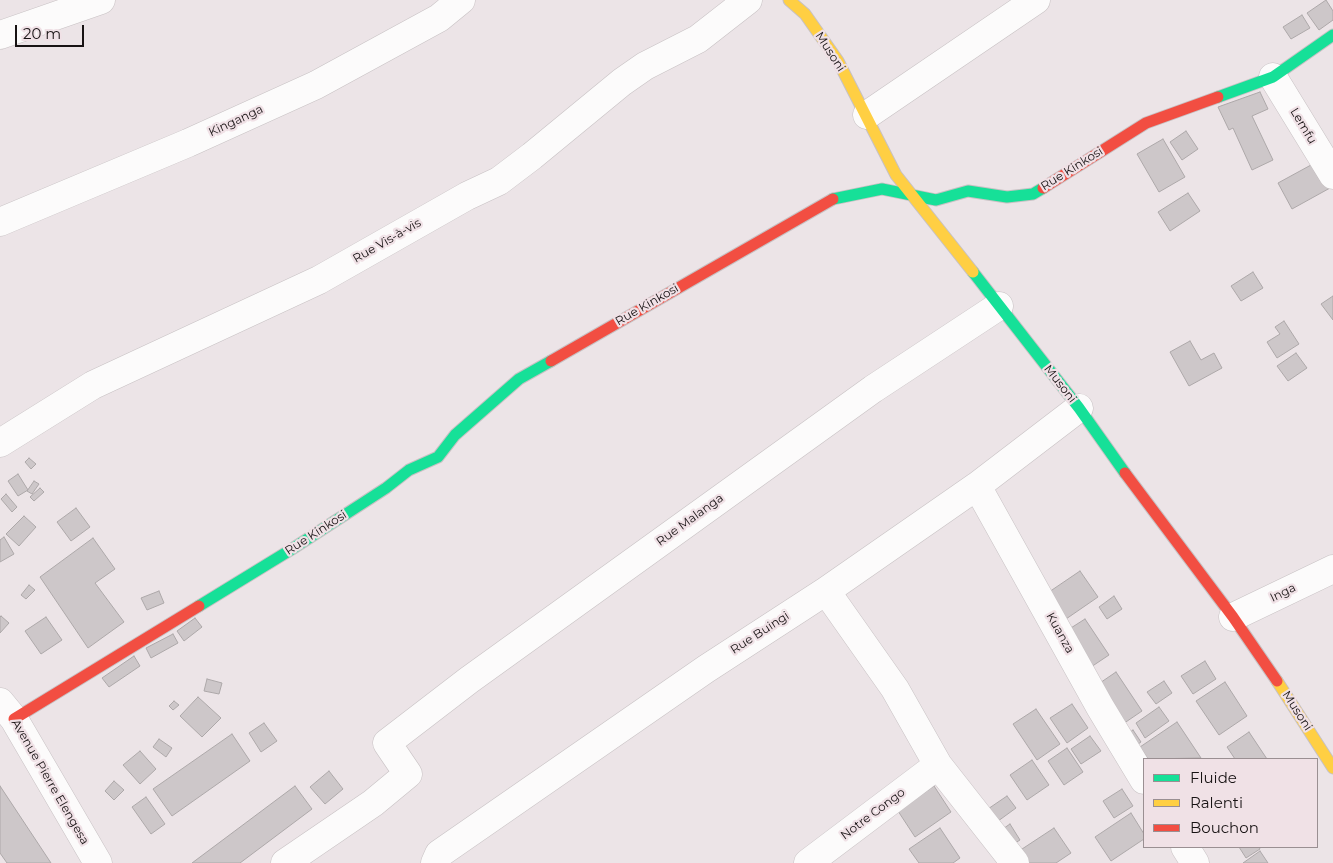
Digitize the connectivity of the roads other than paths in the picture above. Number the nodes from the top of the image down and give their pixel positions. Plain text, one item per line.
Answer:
1 (102, 0) edge
2 (461, 0) edge
3 (748, 0) edge
4 (789, 0) edge
5 (1036, 0) edge
6 (0, 35) edge
7 (1333, 35) edge
8 (1273, 77) junction
9 (867, 115) junction
10 (1333, 175) edge
11 (910, 194) junction
12 (0, 222) edge
13 (999, 306) junction
14 (1079, 408) junction
15 (0, 443) edge
16 (977, 486) junction
17 (1333, 569) edge
18 (826, 591) junction
19 (1233, 617) junction
20 (7, 710) edge
21 (938, 765) junction
22 (1333, 768) edge
23 (1143, 778) edge
24 (1186, 848) edge
25 (437, 858) edge
26 (98, 863) edge
27 (285, 863) edge
28 (808, 863) edge
29 (1015, 863) edge
30 (1194, 863) edge

1 - 6 street
2 - 12 street, Kinganga
3 - 15 street, Rue Vis-à-vis
4 - 9 street, Musoni
5 - 9 street
7 - 8 street, Rue Kinkosi
8 - 10 street, Lemfu
8 - 11 street, Rue Kinkosi
9 - 11 street, Musoni
11 - 13 street, Musoni
11 - 20 street, Rue Kinkosi
13 - 14 street, Musoni
13 - 27 street, Rue Malanga
14 - 16 street, Rue Buingi
14 - 19 street, Musoni
16 - 18 street, Rue Buingi
16 - 23 street, Kuanza
17 - 19 street, Inga
18 - 21 street
18 - 25 street, Rue Buingi
19 - 22 street, Musoni
20 - 26 street, Avenue Pierre Elengesa
21 - 28 street, Notre Congo
21 - 29 street
24 - 30 street

